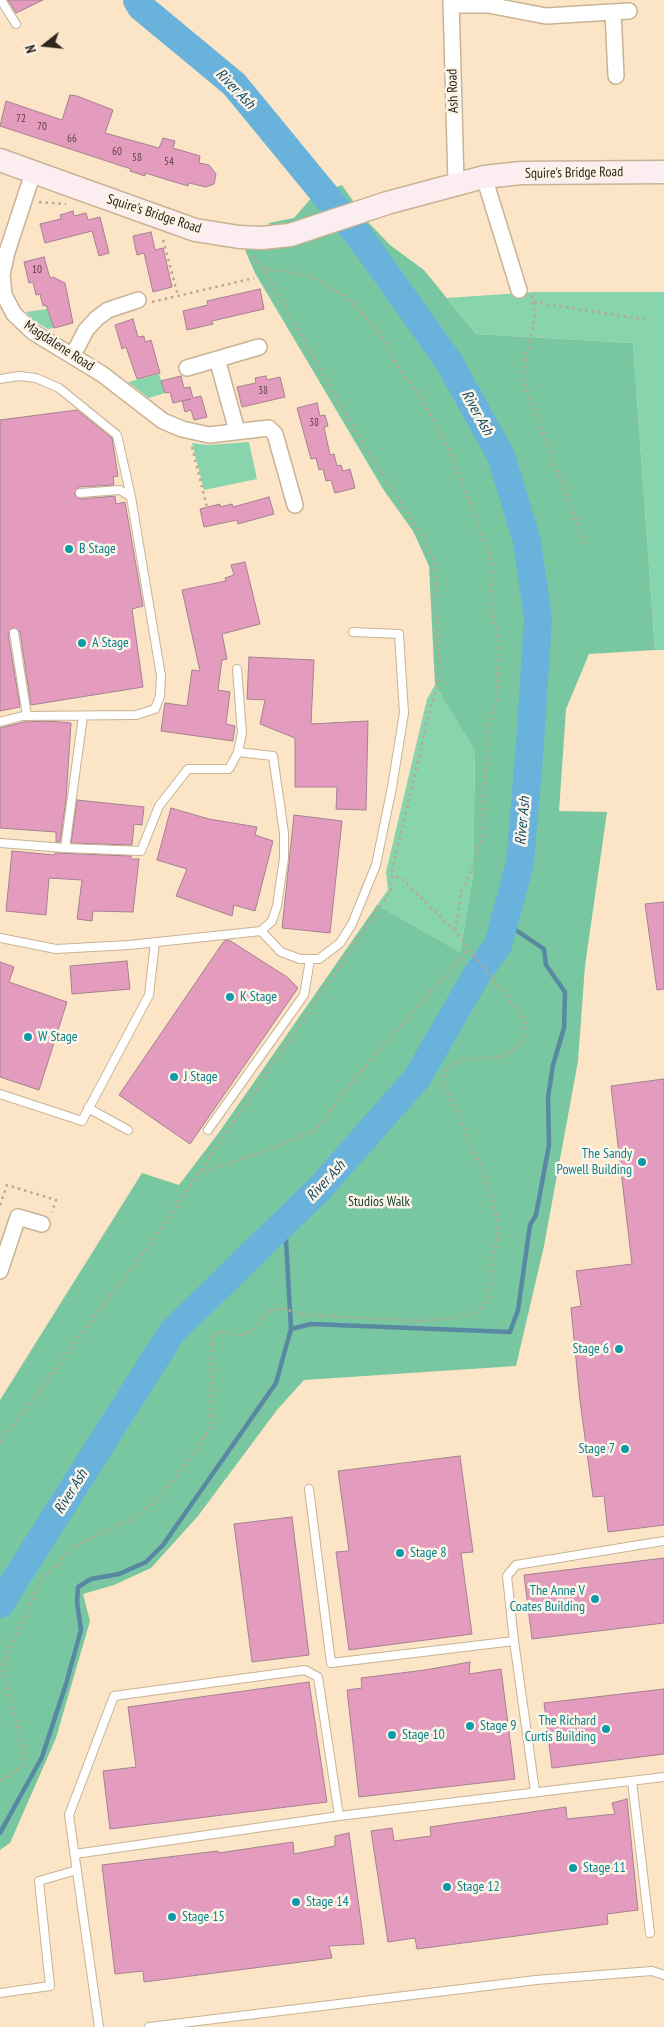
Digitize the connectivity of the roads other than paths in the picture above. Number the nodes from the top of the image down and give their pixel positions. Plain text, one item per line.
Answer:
1 (1, 0) edge
2 (451, 3) edge
3 (629, 11) dead end
4 (613, 12) junction
5 (16, 24) dead end
6 (616, 76) dead end
7 (0, 160) edge
8 (664, 172) edge
9 (33, 173) junction
10 (484, 177) junction
11 (456, 182) junction
12 (3, 251) edge
13 (519, 290) road end
14 (136, 300) road end
15 (259, 347) dead end
16 (73, 355) junction
17 (217, 359) junction
18 (187, 368) dead end
19 (0, 379) edge
20 (237, 432) junction
21 (80, 493) dead end
22 (131, 497) junction
23 (295, 505) dead end
24 (353, 632) dead end
25 (14, 633) dead end
26 (237, 669) dead end
27 (27, 716) junction
28 (83, 716) junction
29 (0, 722) edge
30 (238, 752) junction
31 (0, 843) edge
32 (65, 848) junction
33 (262, 931) junction
34 (0, 938) edge
35 (155, 942) junction
36 (310, 960) junction
37 (0, 1094) edge
38 (88, 1108) junction
39 (128, 1130) dead end
40 (208, 1130) dead end
41 (42, 1224) road end
42 (1, 1263) edge
43 (309, 1490) dead end
44 (664, 1541) edge
45 (514, 1641) junction
46 (664, 1777) edge
47 (632, 1781) junction
48 (535, 1791) junction
49 (338, 1816) junction
50 (75, 1854) junction
51 (77, 1870) junction
52 (650, 1933) dead end
53 (664, 1974) edge
54 (0, 1993) edge
55 (98, 2027) edge
56 (149, 2027) edge

1 - 5 lane
2 - 4 street
2 - 11 street, Ash Road
3 - 4 street
4 - 6 street
7 - 9 street, Squire's Bridge Road
8 - 10 street, Squire's Bridge Road
9 - 11 street, Squire's Bridge Road
9 - 12 street, Magdalene Road
10 - 11 street, Squire's Bridge Road
10 - 13 street
12 - 16 street, Magdalene Road
14 - 16 street
15 - 17 street
16 - 20 street, Magdalene Road
17 - 18 street
17 - 20 street
19 - 22 lane
20 - 23 street, Magdalene Road
21 - 22 lane
22 - 28 lane
24 - 36 lane
25 - 27 lane
26 - 30 lane
27 - 28 lane
27 - 29 lane
28 - 32 lane
30 - 32 lane
30 - 33 lane
31 - 32 lane
33 - 35 lane
33 - 36 lane
34 - 35 lane
35 - 38 lane
36 - 40 lane
37 - 38 lane
38 - 39 lane
41 - 42 street
43 - 45 lane
44 - 45 lane
45 - 48 lane
46 - 47 lane
47 - 48 lane
47 - 52 lane
48 - 49 lane
49 - 50 lane
49 - 50 lane
50 - 51 lane
51 - 54 lane
51 - 55 lane
53 - 56 lane

